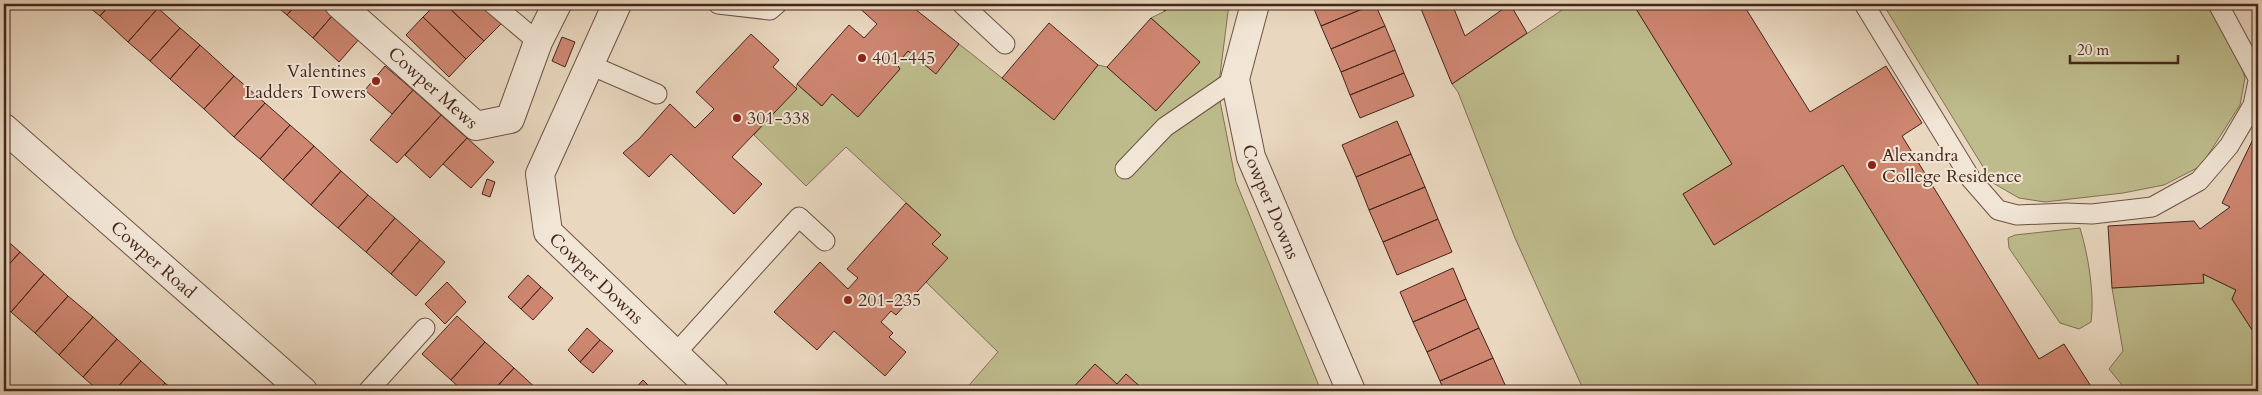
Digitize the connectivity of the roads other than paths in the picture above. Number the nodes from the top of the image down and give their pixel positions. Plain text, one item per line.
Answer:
1 (339, 4) edge
2 (492, 4) edge
3 (557, 4) edge
4 (617, 4) edge
5 (718, 4) edge
6 (777, 4) edge
7 (962, 4) edge
8 (1255, 4) edge
9 (1864, 4) edge
10 (2218, 4) edge
11 (538, 42) junction
12 (1005, 44) dead end
13 (588, 64) junction
14 (1234, 79) junction
15 (2258, 79) edge
16 (657, 94) dead end
17 (4, 128) edge
18 (1125, 169) dead end
19 (825, 241) dead end
20 (425, 328) dead end
21 (676, 354) junction
22 (302, 391) edge
23 (368, 391) edge
24 (714, 391) edge
25 (1352, 391) edge

1 - 11 street, Cowper Mews
2 - 11 lane
3 - 11 street, Cowper Mews
4 - 13 street, Cowper Downs
5 - 6 lane
7 - 12 lane
8 - 14 street, Cowper Downs
9 - 15 lane
10 - 15 lane
13 - 16 lane
13 - 21 street, Cowper Downs
14 - 18 lane
14 - 25 street, Cowper Downs
17 - 22 street, Cowper Road
19 - 21 lane
20 - 23 lane
21 - 24 street, Cowper Downs

